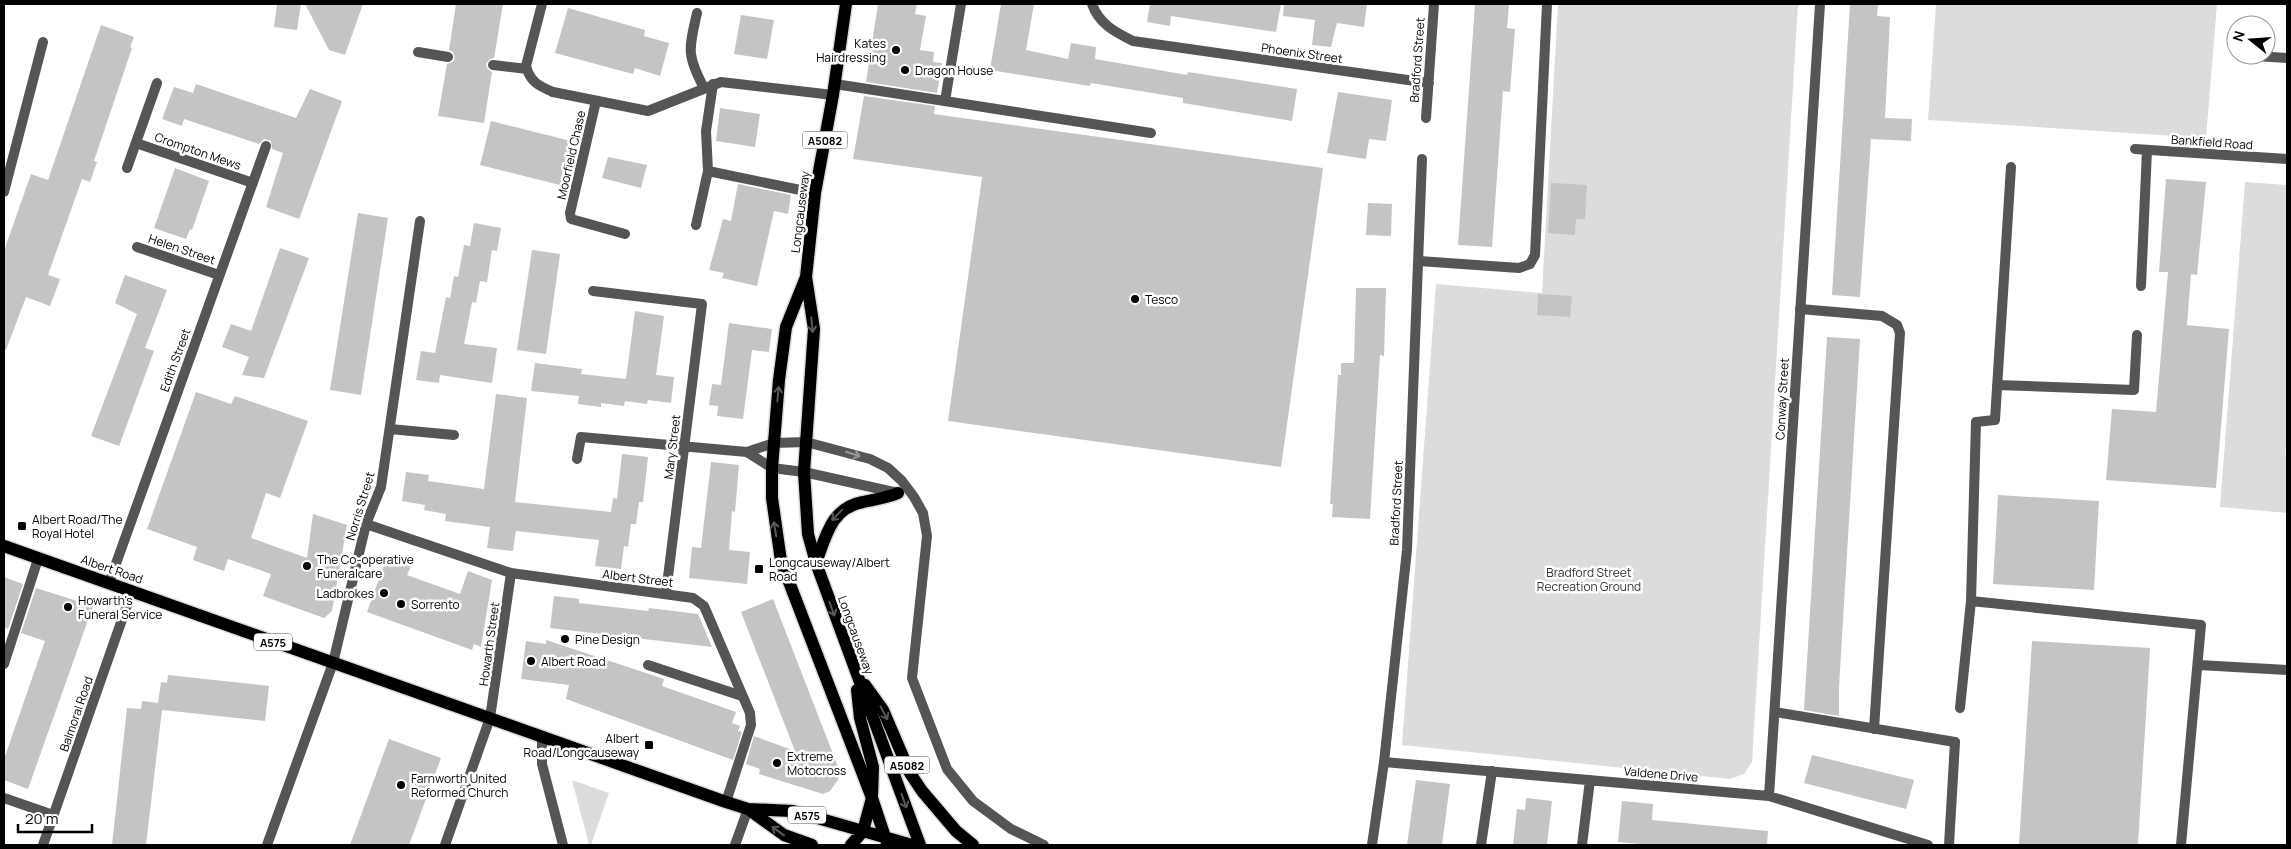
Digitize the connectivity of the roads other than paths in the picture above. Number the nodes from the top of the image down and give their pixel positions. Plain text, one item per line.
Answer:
1 (542, 4) edge
2 (846, 4) edge
3 (961, 4) edge
4 (1092, 4) edge
5 (1434, 4) edge
6 (1547, 4) edge
7 (1820, 4) edge
8 (696, 13) dead end
9 (43, 42) dead end
10 (418, 52) dead end
11 (448, 57) dead end
12 (493, 65) dead end
13 (527, 69) junction
14 (157, 83) dead end
15 (1428, 83) junction
16 (709, 86) junction
17 (834, 89) junction
18 (596, 101) junction
19 (946, 101) junction
20 (1426, 118) dead end
21 (1151, 133) dead end
22 (136, 143) junction
23 (266, 146) dead end
24 (2135, 150) dead end
25 (2147, 150) junction
26 (1422, 159) dead end
27 (2287, 159) edge
28 (2011, 167) dead end
29 (127, 168) dead end
30 (708, 171) junction
31 (253, 183) junction
32 (4, 192) edge
33 (815, 193) junction
34 (420, 221) dead end
35 (696, 225) dead end
36 (625, 234) dead end
37 (137, 247) dead end
38 (1419, 260) junction
39 (219, 275) junction
40 (806, 277) junction
41 (2141, 286) dead end
42 (593, 291) dead end
43 (1800, 309) junction
44 (2137, 335) dead end
45 (1997, 385) junction
46 (390, 429) junction
47 (454, 435) dead end
48 (774, 442) junction
49 (806, 442) junction
50 (684, 448) junction
51 (748, 452) junction
52 (577, 459) dead end
53 (772, 468) junction
54 (804, 472) junction
55 (898, 493) junction
56 (914, 497) junction
57 (366, 524) junction
58 (4, 546) edge
59 (38, 558) junction
60 (816, 563) junction
61 (511, 573) junction
62 (109, 583) junction
63 (132, 591) junction
64 (666, 594) junction
65 (1971, 601) junction
66 (333, 663) junction
67 (4, 664) edge
68 (648, 665) dead end
69 (2199, 665) junction
70 (2287, 670) edge
71 (856, 673) junction
72 (742, 696) junction
73 (1960, 708) dead end
74 (1775, 712) junction
75 (490, 718) junction
76 (1874, 729) junction
77 (542, 737) junction
78 (1384, 762) junction
79 (1492, 772) junction
80 (1590, 780) junction
81 (1769, 796) junction
82 (4, 798) edge
83 (872, 798) junction
84 (726, 802) junction
85 (748, 809) junction
86 (53, 815) junction
87 (863, 831) junction
88 (887, 842) edge
89 (43, 845) edge
90 (267, 845) edge
91 (445, 845) edge
92 (564, 845) edge
93 (735, 845) edge
94 (812, 845) edge
95 (851, 845) edge
96 (912, 845) edge
97 (920, 845) edge
98 (973, 845) edge
99 (1044, 845) edge
100 (1372, 845) edge
101 (1481, 845) edge
102 (1582, 845) edge
103 (1928, 845) edge
104 (1949, 845) edge
105 (2180, 845) edge

1 - 13 street
2 - 17 main road, Longcauseway / A5082
3 - 19 street
4 - 15 street, Phoenix Street
5 - 15 street, Bradford Street
6 - 38 street
7 - 43 street, Conway Street
8 - 16 street
9 - 32 street
10 - 11 street
12 - 13 street
13 - 18 street, Moorfield Chase
14 - 22 street, Crompton Mews
15 - 20 street, Bradford Street
16 - 17 street, Moorfield Chase
16 - 18 street, Moorfield Chase
16 - 30 street
17 - 19 street, Moorfield Chase
17 - 33 main road, Longcauseway / A5082
18 - 36 street, Moorfield Chase
19 - 21 street, Moorfield Chase
22 - 29 street, Crompton Mews
22 - 31 street, Crompton Mews
23 - 31 street, Edith Street
24 - 25 street, Bankfield Road
25 - 27 street, Bankfield Road
25 - 41 street
26 - 38 street, Bradford Street
28 - 45 street
30 - 33 street
30 - 35 street
31 - 39 street, Edith Street
33 - 40 main road, Longcauseway / A5082
34 - 46 street, Norris Street
37 - 39 street, Helen Street
38 - 78 street, Bradford Street
39 - 62 street, Edith Street
48 -> 40 main road, Longcauseway / A5082
40 -> 49 main road, Longcauseway / A5082
42 - 50 street, Mary Street
43 - 74 street, Conway Street
43 - 76 street
44 - 45 street
45 - 65 street
46 - 47 street
46 - 57 street, Norris Street
48 - 49 street
48 - 51 street
48 - 53 main road, Longcauseway / A5082
49 - 54 main road, Longcauseway / A5082
49 -> 56 street
50 - 51 street
50 - 52 street
50 - 64 street, Mary Street
51 - 53 street
53 - 54 street
83 -> 53 main road, Longcauseway / A5082
54 - 55 street
54 - 60 main road, Longcauseway / A5082
55 - 56 street
55 -> 60 main road
56 - 99 street
57 - 61 street, Albert Street
57 - 66 street, Norris Street
58 - 59 main road, Albert Road / A575
59 - 62 main road, Albert Road / A575
59 - 67 street
60 -> 71 main road, Longcauseway / A5082
61 - 64 street, Albert Street
61 - 75 street, Howarth Street
62 - 63 main road, Albert Road / A575
63 - 66 main road, Albert Road / A575
63 - 86 street, Balmoral Road
64 - 72 street, Albert Street
65 - 69 street
65 - 73 street
66 - 75 main road, Albert Road / A575
66 - 90 street, Norris Street
68 - 72 street
69 - 70 street
69 - 105 street
71 - 83 main road
71 -> 97 main road, Longcauseway / A5082
71 -> 98 main road, A5082
72 - 84 street, Albert Street
74 - 76 street
74 - 81 street, Conway Street
75 - 77 main road, Albert Road / A575
75 - 91 street, Howarth Street
76 - 104 street
77 - 84 main road, Albert Road / A575
77 - 92 street
78 - 79 street, Valdene Drive
78 - 100 street, Bradford Street
79 - 80 street, Valdene Drive
79 - 101 street
80 - 81 street, Valdene Drive
80 - 102 street
81 - 103 street, Valdene Drive
82 - 86 street
83 - 87 main road
83 - 88 main road, Longcauseway / A5082
84 - 85 main road, Albert Road / A575
85 - 87 main road, Albert Road / A575
85 - 93 street
94 -> 85 main road, Albert Road / A575
86 - 89 street, Balmoral Road
87 - 88 main road, Albert Road / A575
87 - 95 main road
88 - 96 main road, A575

